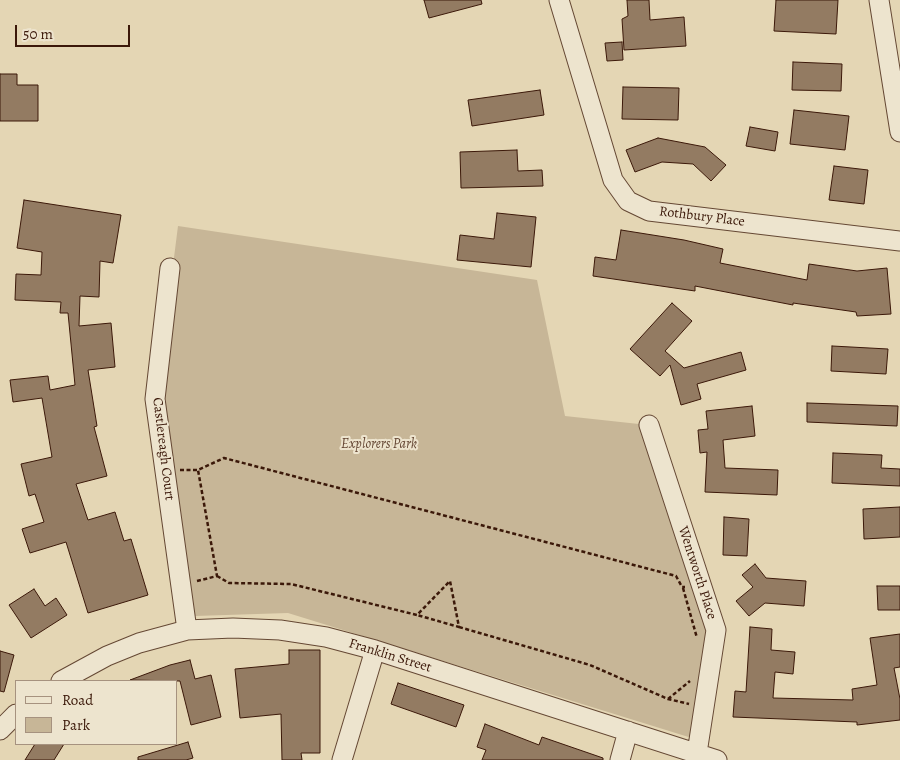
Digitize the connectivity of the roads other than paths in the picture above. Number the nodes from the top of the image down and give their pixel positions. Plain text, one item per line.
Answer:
1 (559, 0) edge
2 (879, 0) edge
3 (900, 132) edge
4 (900, 241) edge
5 (170, 268) dead end
6 (650, 425) dead end
7 (188, 630) junction
8 (375, 650) junction
9 (63, 680) edge
10 (15, 715) edge
11 (0, 730) edge
12 (628, 731) junction
13 (697, 753) junction
14 (342, 760) edge
15 (620, 760) edge
16 (717, 760) edge

1 - 4 street, Rothbury Place
2 - 3 street
5 - 7 street, Castlereagh Court
6 - 13 street, Wentworth Place
7 - 8 street, Franklin Street
7 - 9 street, Franklin Street
8 - 12 street, Franklin Street
8 - 14 street
10 - 11 street
12 - 13 street, Franklin Street
12 - 15 street
13 - 16 street, Franklin Street

